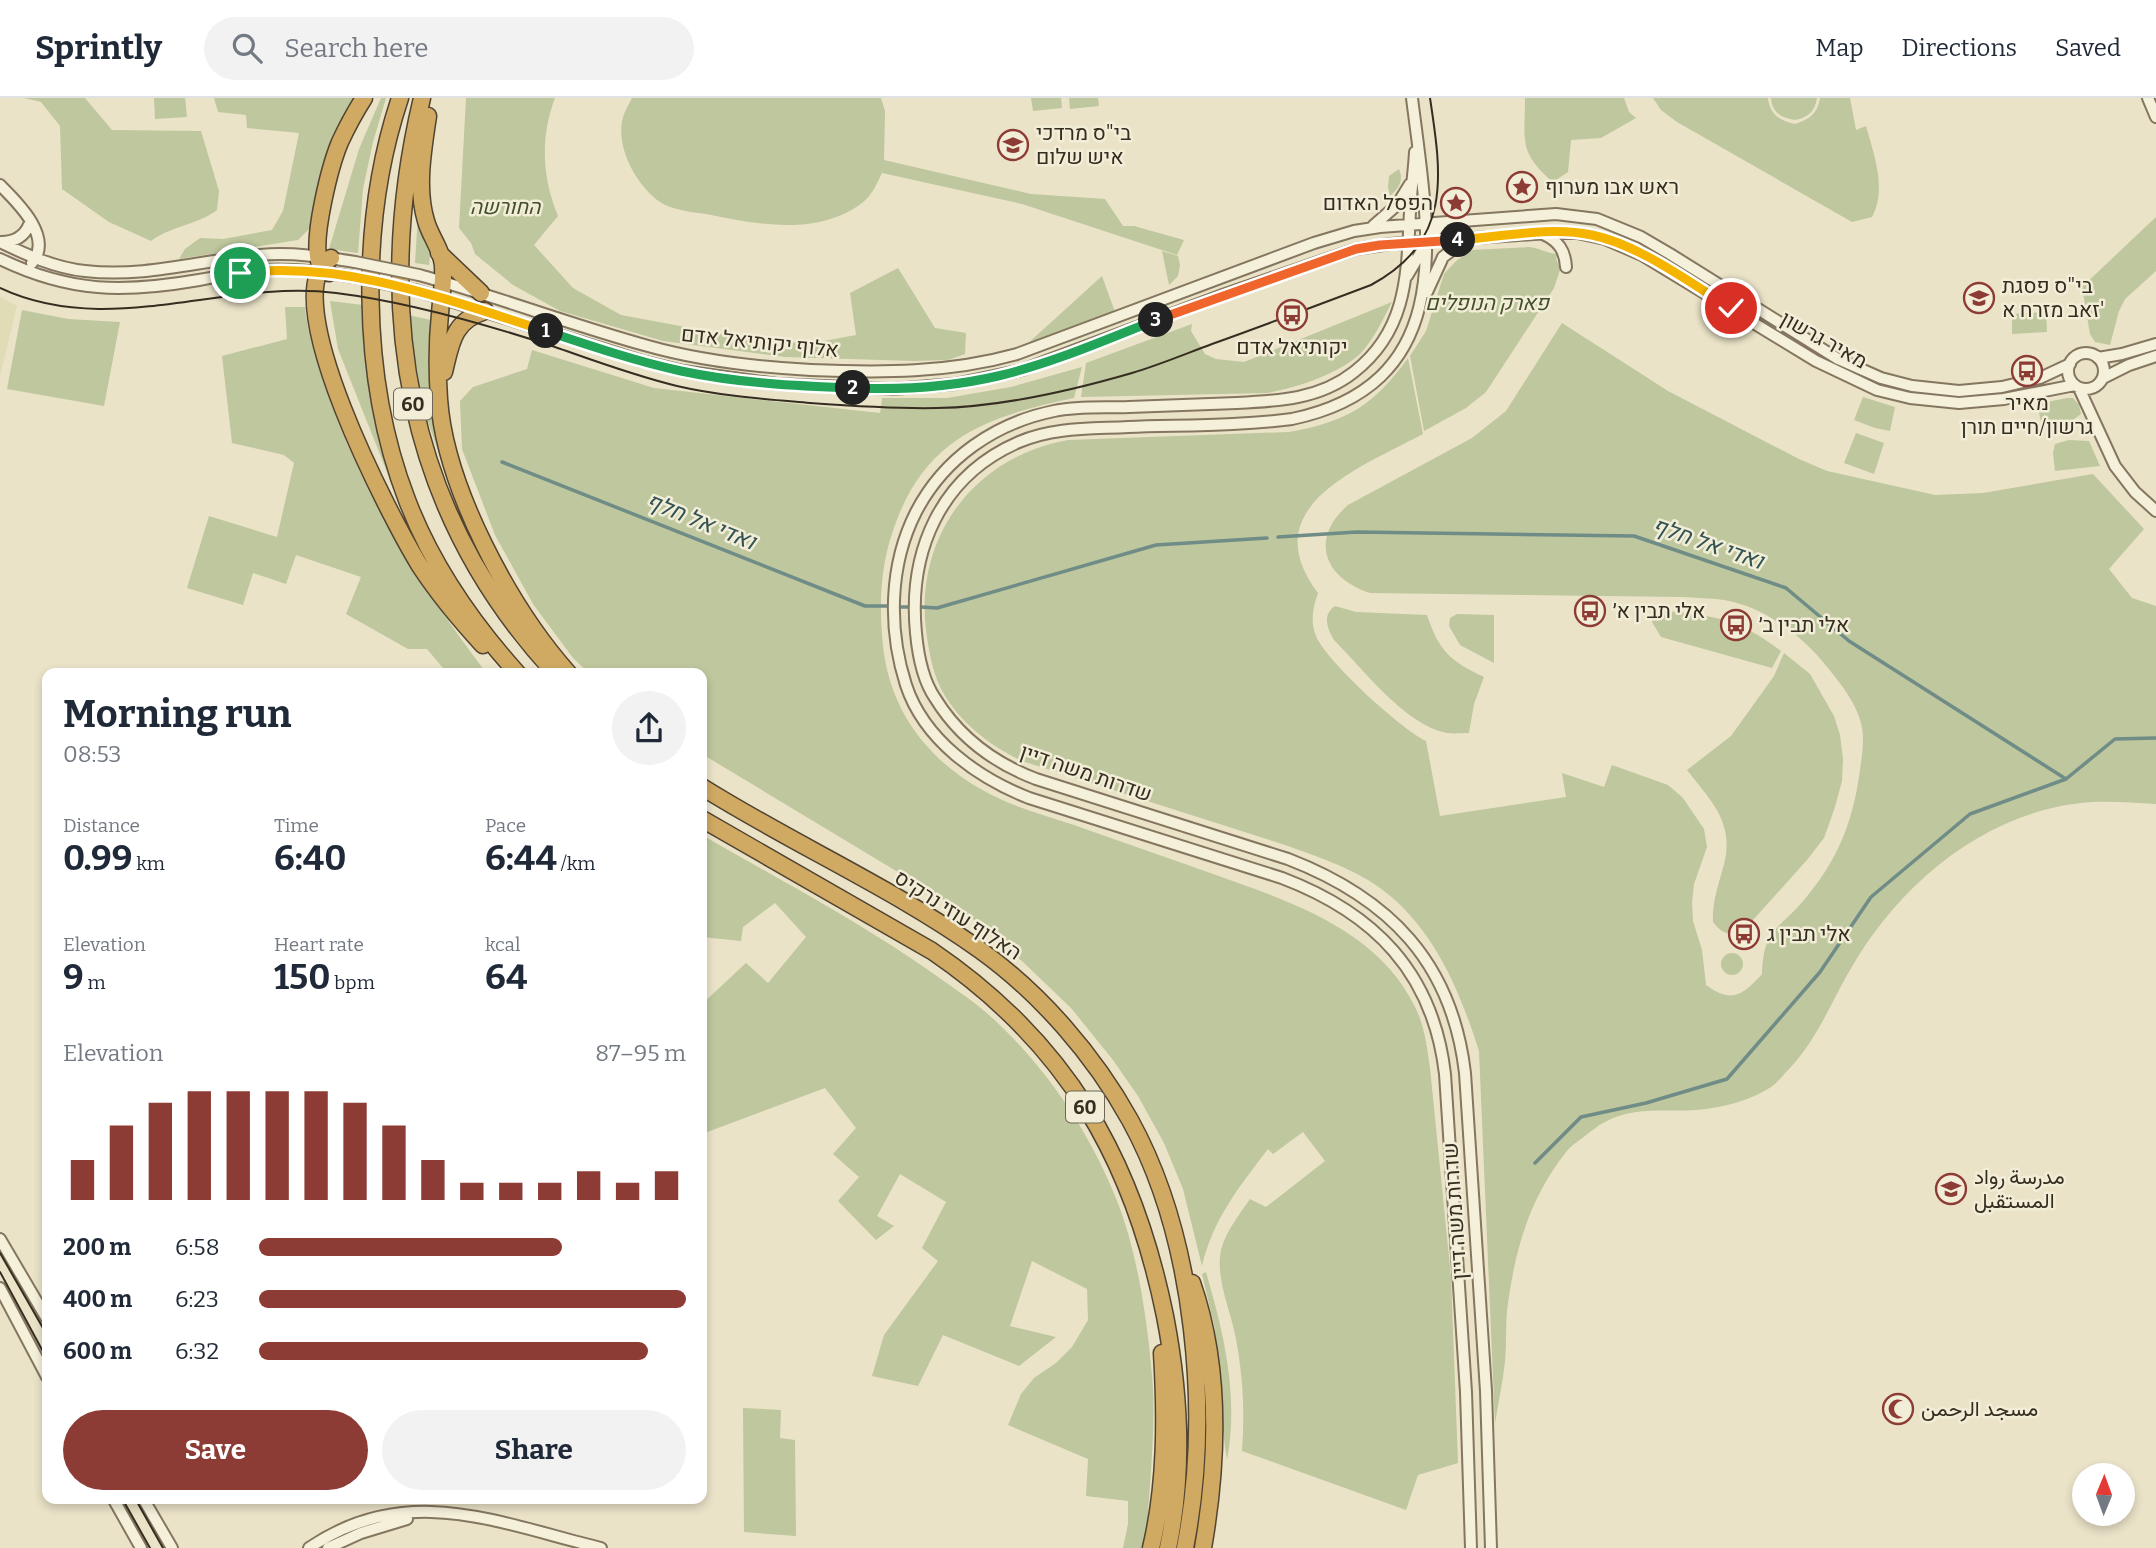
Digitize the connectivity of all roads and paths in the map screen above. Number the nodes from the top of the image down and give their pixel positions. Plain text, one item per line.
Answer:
1 (364, 98) edge
2 (400, 98) edge
3 (422, 98) edge
4 (430, 98) edge
5 (1412, 98) edge
6 (2148, 98) edge
7 (2156, 117) edge
8 (1416, 128) junction
9 (1413, 178) junction
10 (0, 185) edge
11 (22, 208) junction
12 (1442, 223) junction
13 (1419, 224) junction
14 (29, 225) junction
15 (1370, 228) junction
16 (1541, 233) junction
17 (1467, 239) junction
18 (0, 242) edge
19 (1427, 242) junction
20 (1408, 243) junction
21 (439, 253) junction
22 (32, 256) junction
23 (0, 259) edge
24 (323, 265) junction
25 (1566, 267) dead end
26 (25, 270) junction
27 (1405, 278) junction
28 (442, 290) junction
29 (481, 293) junction
30 (1420, 310) junction
31 (485, 311) junction
32 (2156, 344) edge
33 (2156, 356) edge
34 (2098, 358) junction
35 (2070, 364) junction
36 (2100, 381) junction
37 (2077, 386) junction
38 (438, 395) junction
39 (2094, 415) junction
40 (2156, 511) edge
41 (509, 668) edge
42 (511, 668) edge
43 (551, 668) edge
44 (564, 668) edge
45 (707, 790) edge
46 (707, 822) edge
47 (1170, 1226) junction
48 (0, 1239) edge
49 (1156, 1274) junction
50 (0, 1288) edge
51 (42, 1310) edge
52 (42, 1368) edge
53 (116, 1504) edge
54 (146, 1504) edge
55 (443, 1511) junction
56 (141, 1548) edge
57 (172, 1548) edge
58 (309, 1548) edge
59 (328, 1548) edge
60 (601, 1548) edge
61 (1151, 1548) edge
62 (1168, 1548) edge
63 (1185, 1548) edge
64 (1203, 1548) edge
65 (1471, 1548) edge
66 (1491, 1548) edge

1 - 24 highway
2 - 42 highway, 60
3 - 43 highway, 60
4 - 21 highway
5 - 8 street, שדרות משה דיין
6 - 7 street
8 - 9 street, שדרות משה דיין
8 - 13 street, שדרות משה דיין
9 - 13 street, שדרות משה דיין
9 - 15 street
10 - 11 street
11 - 14 street
11 - 22 street
12 - 13 street, מאיר גרשון
12 - 19 street
12 - 35 street, מאיר גרשון
13 - 15 street, אלוף יקותיאל אדם
13 - 19 street, שדרות משה דיין
13 - 20 street
14 - 18 street
14 - 22 street
15 - 29 street, אלוף יקותיאל אדם
16 - 17 street, מאיר גרשון
16 - 25 street
16 - 37 street, מאיר גרשון
17 - 19 street, מאיר גרשון
17 - 30 street
18 - 22 street, אלוף יקותיאל אדם
19 - 20 street, מאיר גרשון
19 - 27 street
19 - 30 street, שדרות משה דיין
20 - 27 street, שדרות משה דיין
20 - 31 street, אלוף יקותיאל אדם
21 - 28 highway
21 - 29 highway
22 - 24 street, אלוף יקותיאל אדם
22 - 26 street
23 - 26 street, אלוף יקותיאל אדם
24 - 26 street, אלוף יקותיאל אדם
24 - 28 street, אלוף יקותיאל אדם, bridge
24 - 28 street, אלוף יקותיאל אדם, bridge
24 - 41 highway
27 - 65 street, שדרות משה דיין
28 - 29 street, אלוף יקותיאל אדם
28 - 31 street, אלוף יקותיאל אדם
28 - 38 highway
30 - 66 street, שדרות משה דיין
31 - 38 highway
32 - 34 street
33 - 36 street
34 - 35 street
34 - 36 street
35 - 37 street
36 - 37 street
36 - 39 street
37 - 39 street
38 - 44 highway
39 - 40 street
45 - 47 highway, האלוף עוזי נרקיס / 60
46 - 49 highway, 60
47 - 63 highway, האלוף עוזי נרקיס / 60
47 - 64 highway
48 - 51 street
49 - 61 highway
49 - 62 highway, 60
50 - 52 street
53 - 56 street
54 - 57 street
55 - 58 street
55 - 59 street
55 - 60 street

